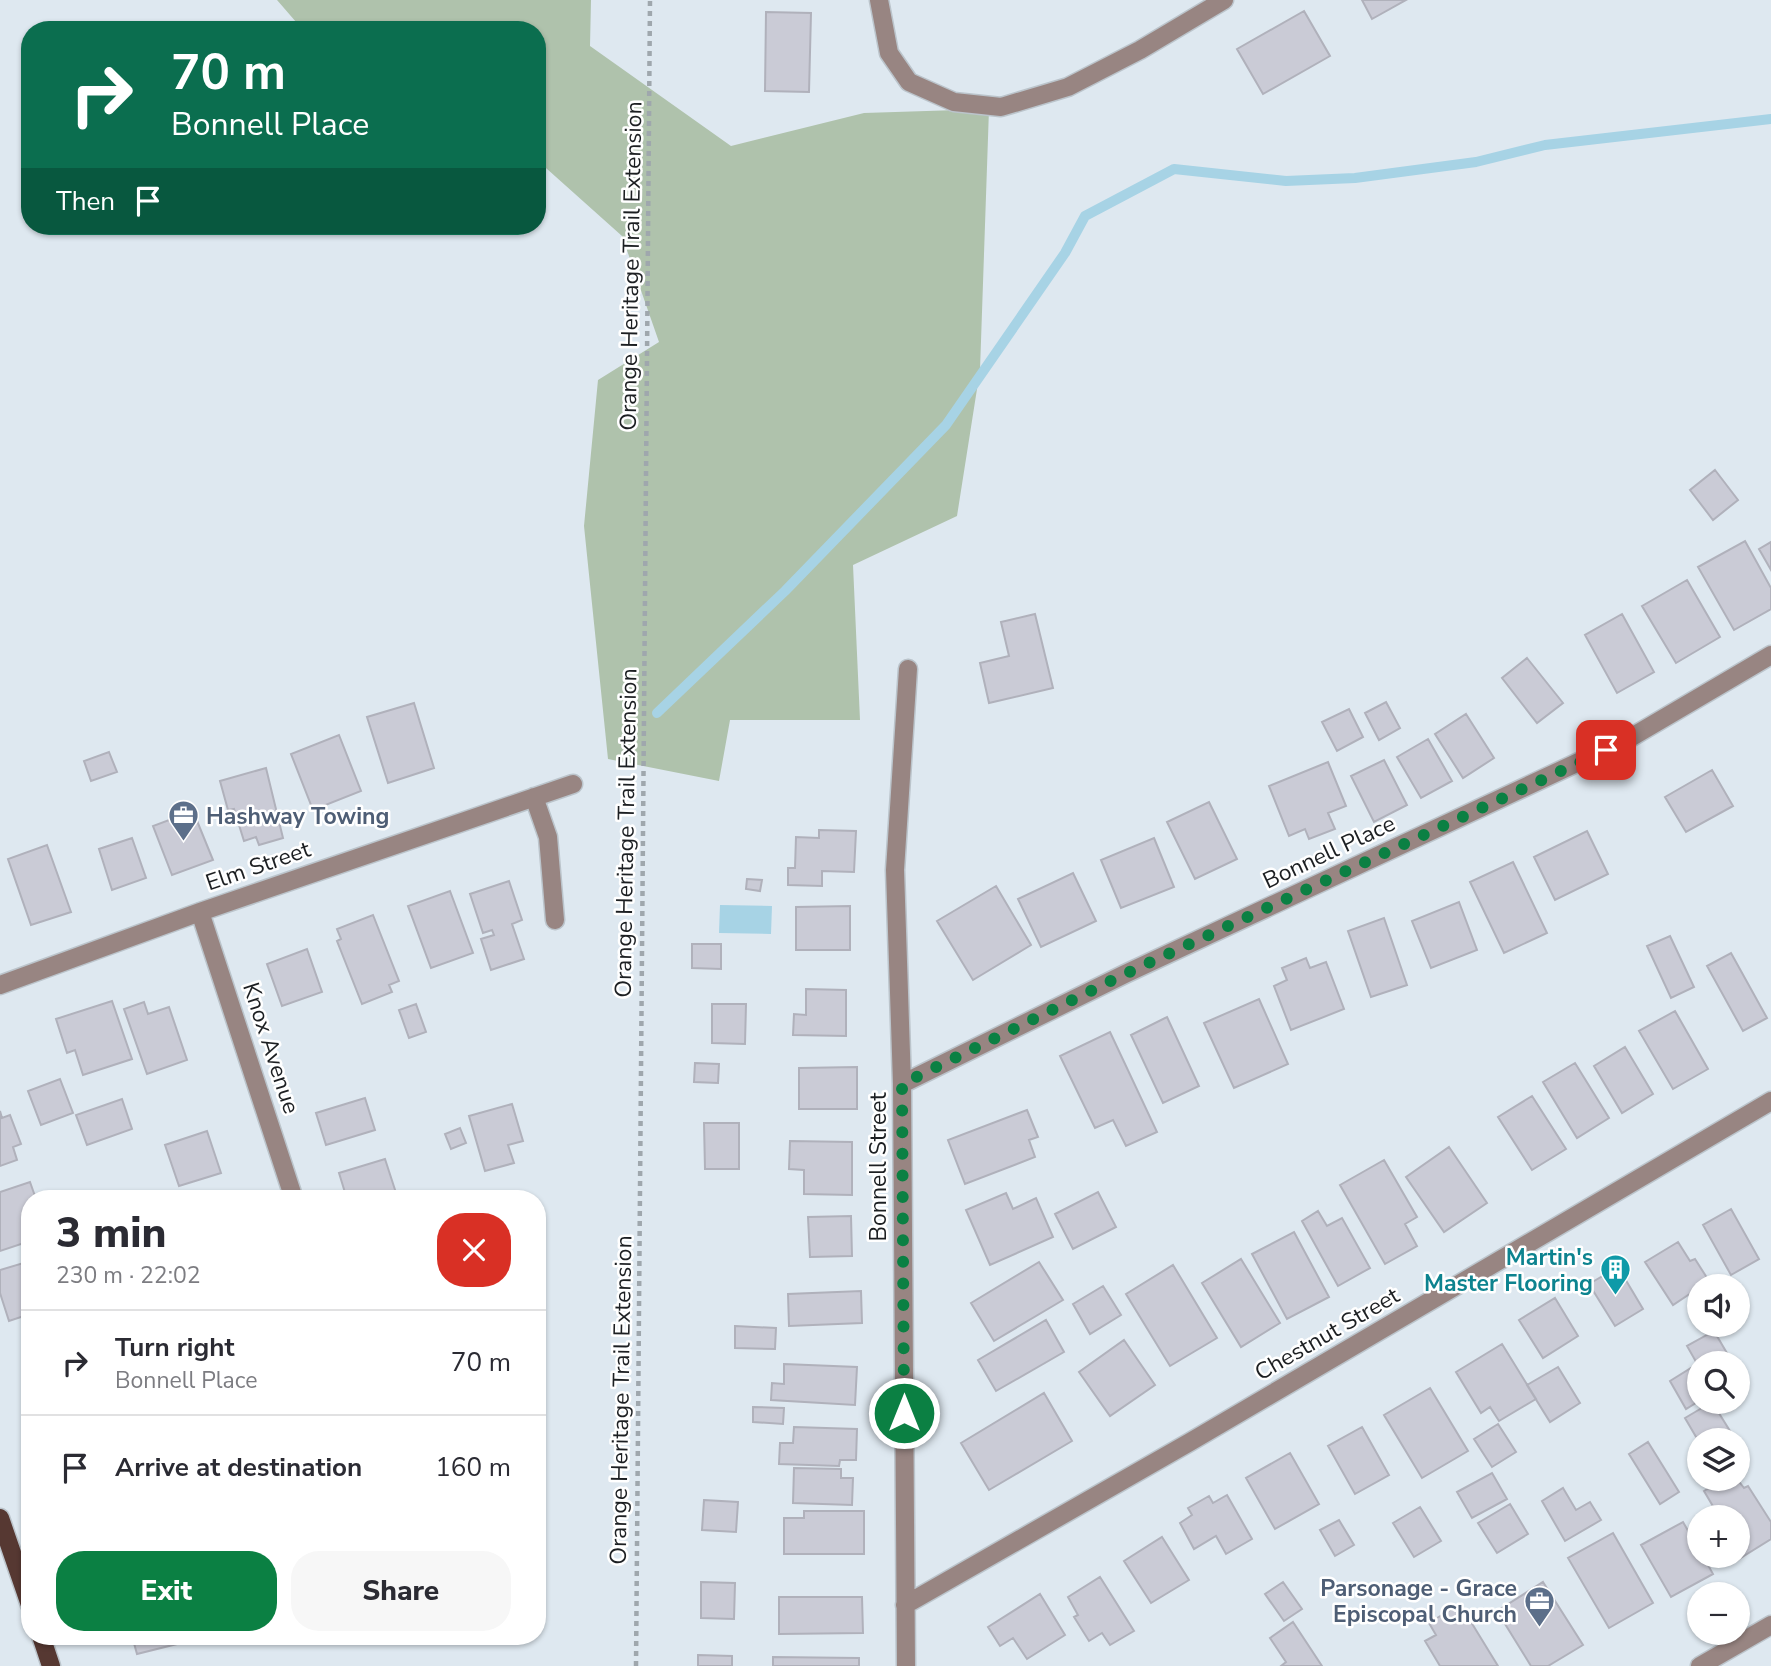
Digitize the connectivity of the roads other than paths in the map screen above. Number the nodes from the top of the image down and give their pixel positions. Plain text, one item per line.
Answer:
1 (879, 0) edge
2 (1224, 0) edge
3 (1771, 655) edge
4 (908, 669) dead end
5 (573, 784) dead end
6 (534, 797) junction
7 (200, 912) junction
8 (555, 920) dead end
9 (0, 985) edge
10 (902, 1084) junction
11 (1771, 1101) edge
12 (291, 1190) edge
13 (0, 1518) edge
14 (21, 1578) edge
15 (905, 1605) junction
16 (1771, 1625) edge
17 (44, 1645) edge
18 (51, 1666) edge
19 (906, 1666) edge
20 (1700, 1666) edge

1 - 2 street
3 - 10 street, Bonnell Place
4 - 10 street, Bonnell Street
5 - 6 street, Elm Street
6 - 7 street, Elm Street
6 - 8 street
7 - 9 street, Elm Street
7 - 12 street, Knox Avenue
10 - 15 street, Bonnell Street
11 - 15 street, Chestnut Street
13 - 14 main road
15 - 19 street, Bonnell Street
16 - 20 street
17 - 18 main road

